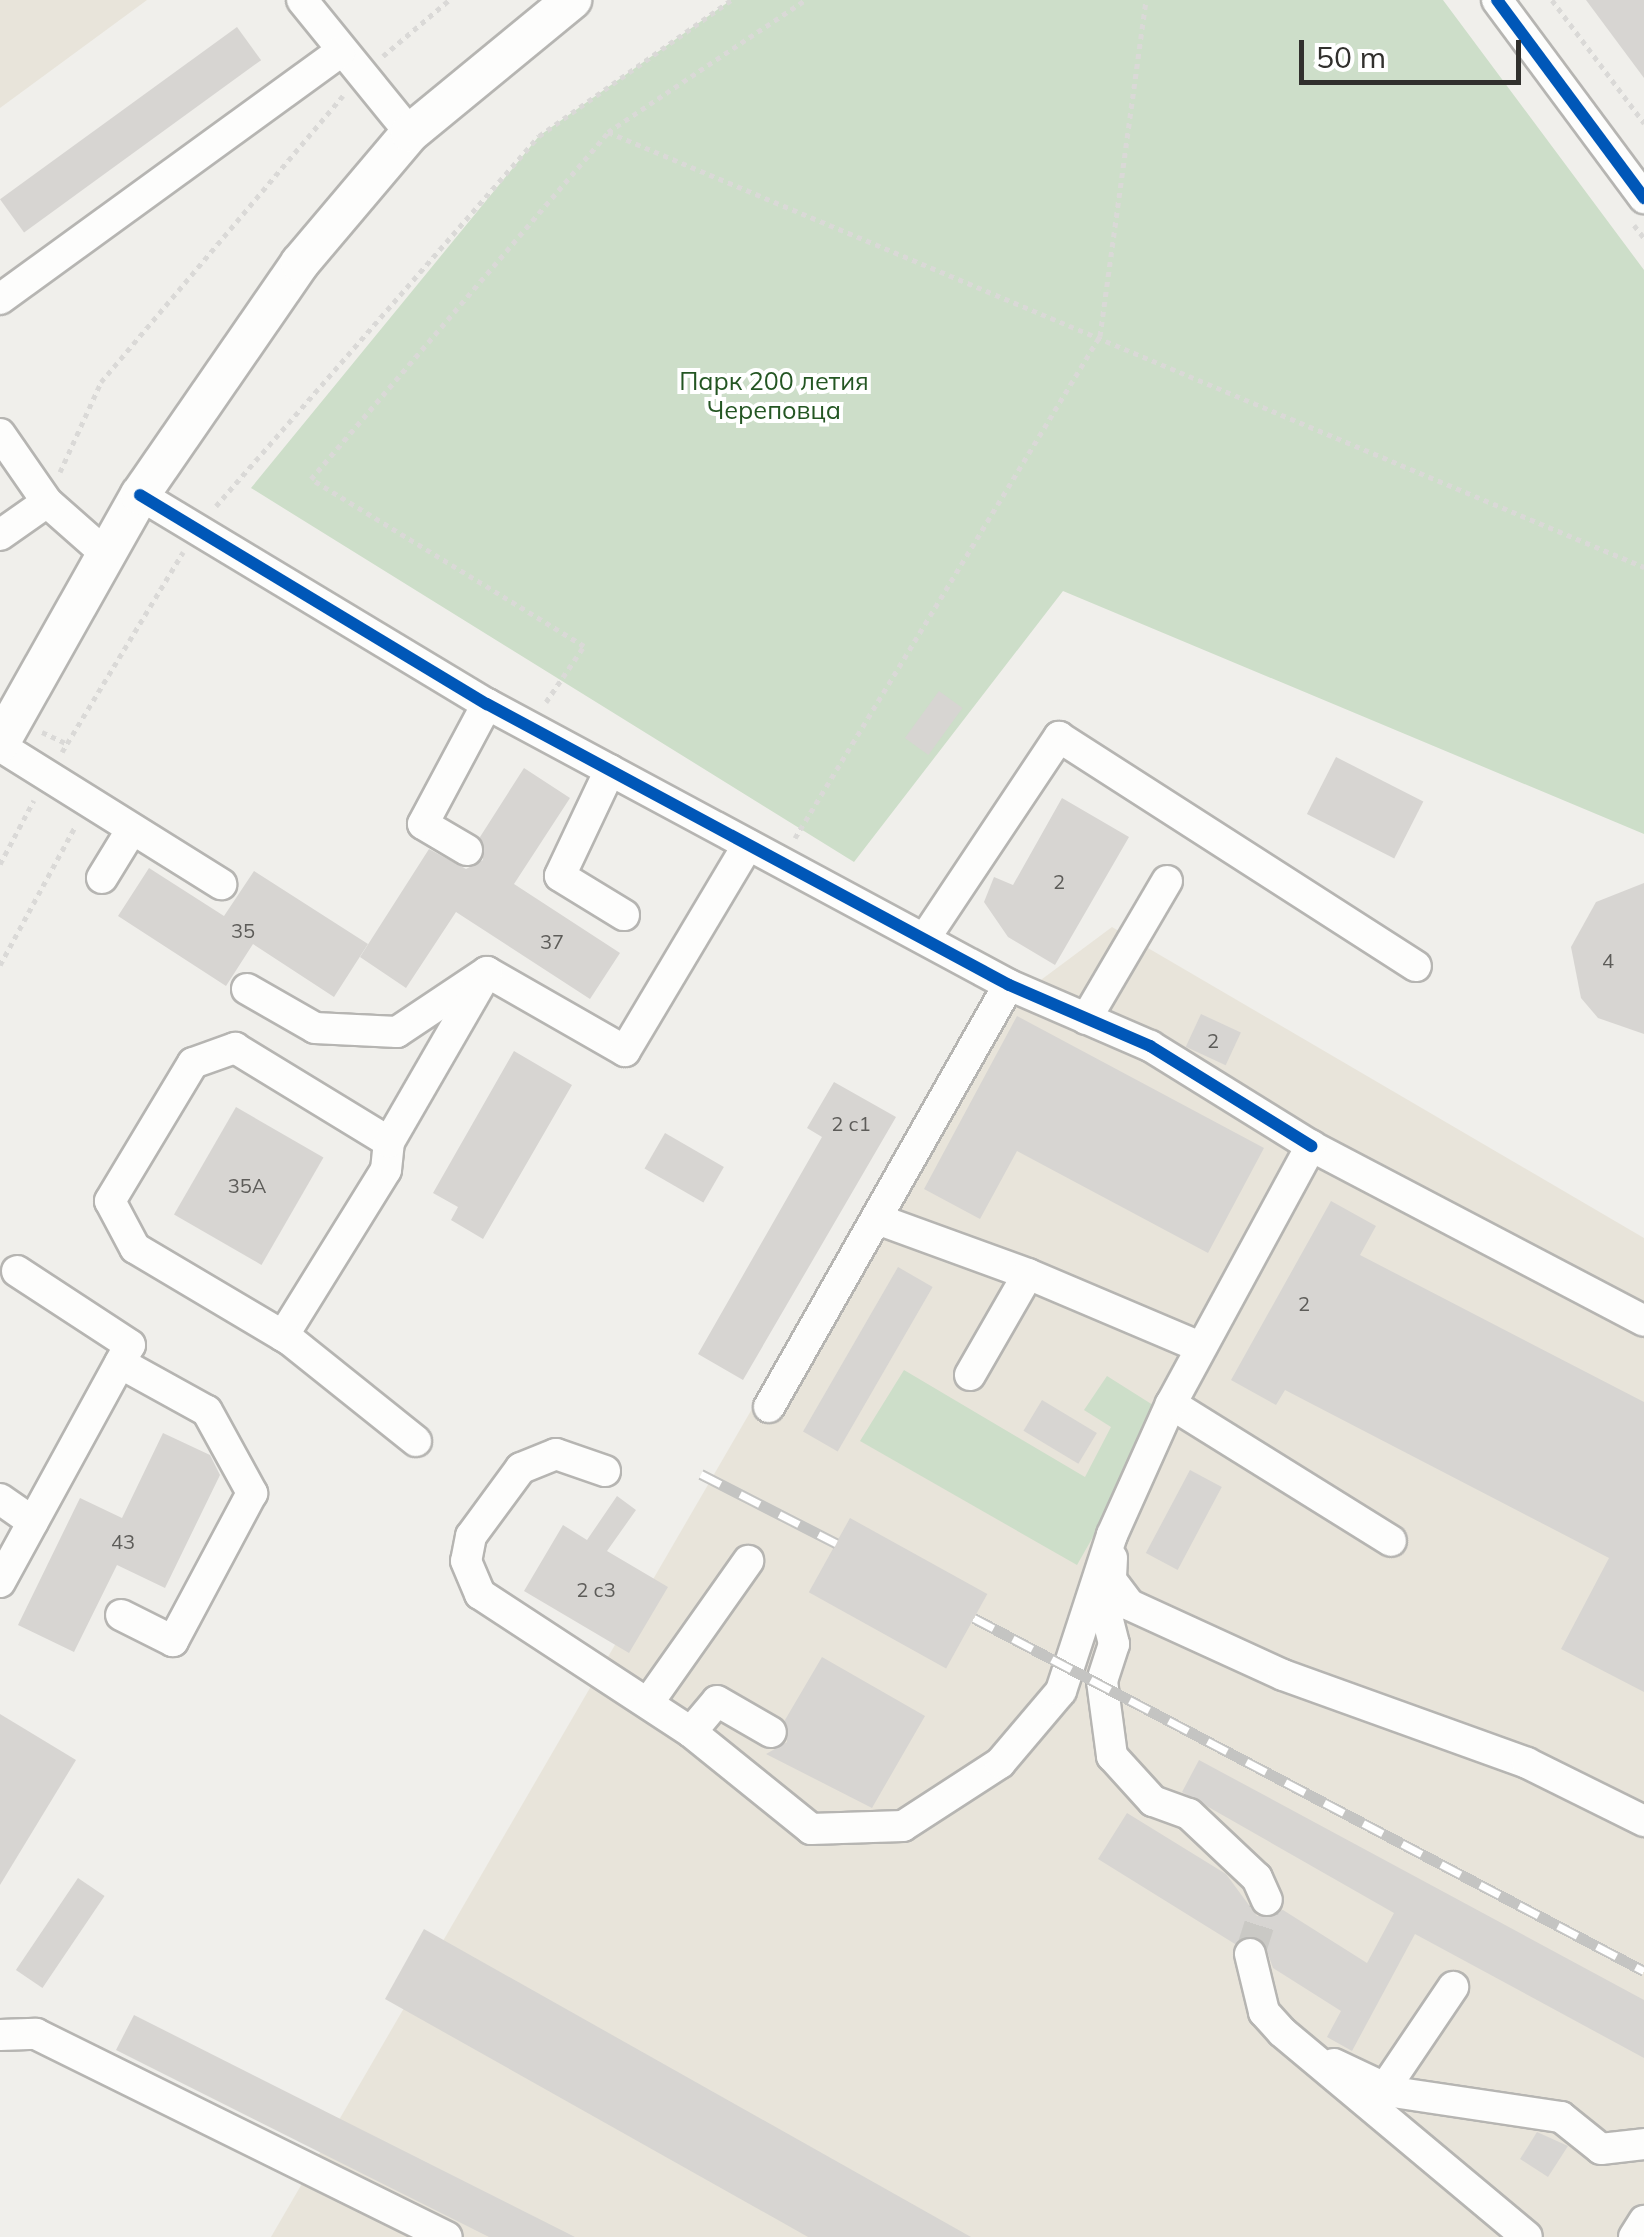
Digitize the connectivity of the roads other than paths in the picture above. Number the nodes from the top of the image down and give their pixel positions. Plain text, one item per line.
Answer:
1 (302, 0) edge
2 (572, 0) edge
3 (1497, 0) edge
4 (340, 52) junction
5 (410, 133) junction
6 (1644, 198) edge
7 (0, 300) edge
8 (0, 434) edge
9 (140, 495) junction
10 (47, 502) junction
11 (0, 535) edge
12 (106, 554) junction
13 (486, 704) junction
14 (0, 744) edge
15 (610, 770) junction
16 (132, 830) junction
17 (748, 845) junction
18 (467, 850) dead end
19 (102, 878) dead end
20 (1167, 881) dead end
21 (221, 884) dead end
22 (624, 915) dead end
23 (925, 938) junction
24 (1416, 966) dead end
25 (488, 972) junction
26 (1009, 985) junction
27 (247, 990) dead end
28 (1086, 1018) junction
29 (389, 1142) junction
30 (1312, 1146) junction
31 (877, 1218) junction
32 (17, 1272) dead end
33 (1028, 1274) junction
34 (1644, 1321) edge
35 (283, 1336) junction
36 (1198, 1346) junction
37 (120, 1364) junction
38 (970, 1376) dead end
39 (1172, 1404) junction
40 (769, 1407) dead end
41 (416, 1441) dead end
42 (605, 1471) dead end
43 (0, 1499) edge
44 (33, 1522) junction
45 (1112, 1536) junction
46 (1392, 1541) dead end
47 (748, 1561) dead end
48 (0, 1582) edge
49 (1099, 1585) junction
50 (122, 1615) dead end
51 (648, 1703) junction
52 (692, 1732) junction
53 (771, 1732) dead end
54 (1644, 1821) edge
55 (1266, 1900) dead end
56 (1250, 1954) tunnel mouth
57 (1453, 1987) dead end
58 (0, 2035) edge
59 (1318, 2057) junction
60 (1385, 2088) junction
61 (1644, 2144) edge
62 (446, 2237) edge
63 (1527, 2237) edge

1 - 4 street
2 - 5 main road
3 - 6 street
4 - 5 street
4 - 7 street
5 - 9 main road
8 - 10 street
9 - 12 main road
9 - 13 street
10 - 11 street
10 - 12 street
12 - 14 main road
13 - 15 street
13 - 18 street
14 - 16 street
15 - 17 street
15 - 22 street
16 - 19 street
16 - 21 street
17 - 23 street
17 - 25 street
20 - 28 street
23 - 24 street
23 - 26 street
25 - 27 street
25 - 29 street
26 - 28 street
26 - 31 street
28 - 30 street
29 - 35 street
29 - 35 street
30 - 34 street
30 - 36 street
31 - 33 street
31 - 40 street
32 - 37 street
33 - 36 street
33 - 38 street
35 - 41 street
36 - 39 street
37 - 44 street
37 - 50 street
39 - 45 street
39 - 46 street
42 - 51 street
43 - 44 street
44 - 48 street
45 - 49 street
45 - 54 street
47 - 51 street
49 - 52 street
49 - 55 street
51 - 52 street
52 - 53 street
56 - 59 street
57 - 60 street
58 - 62 street
59 - 60 street
59 - 63 street
60 - 61 street

